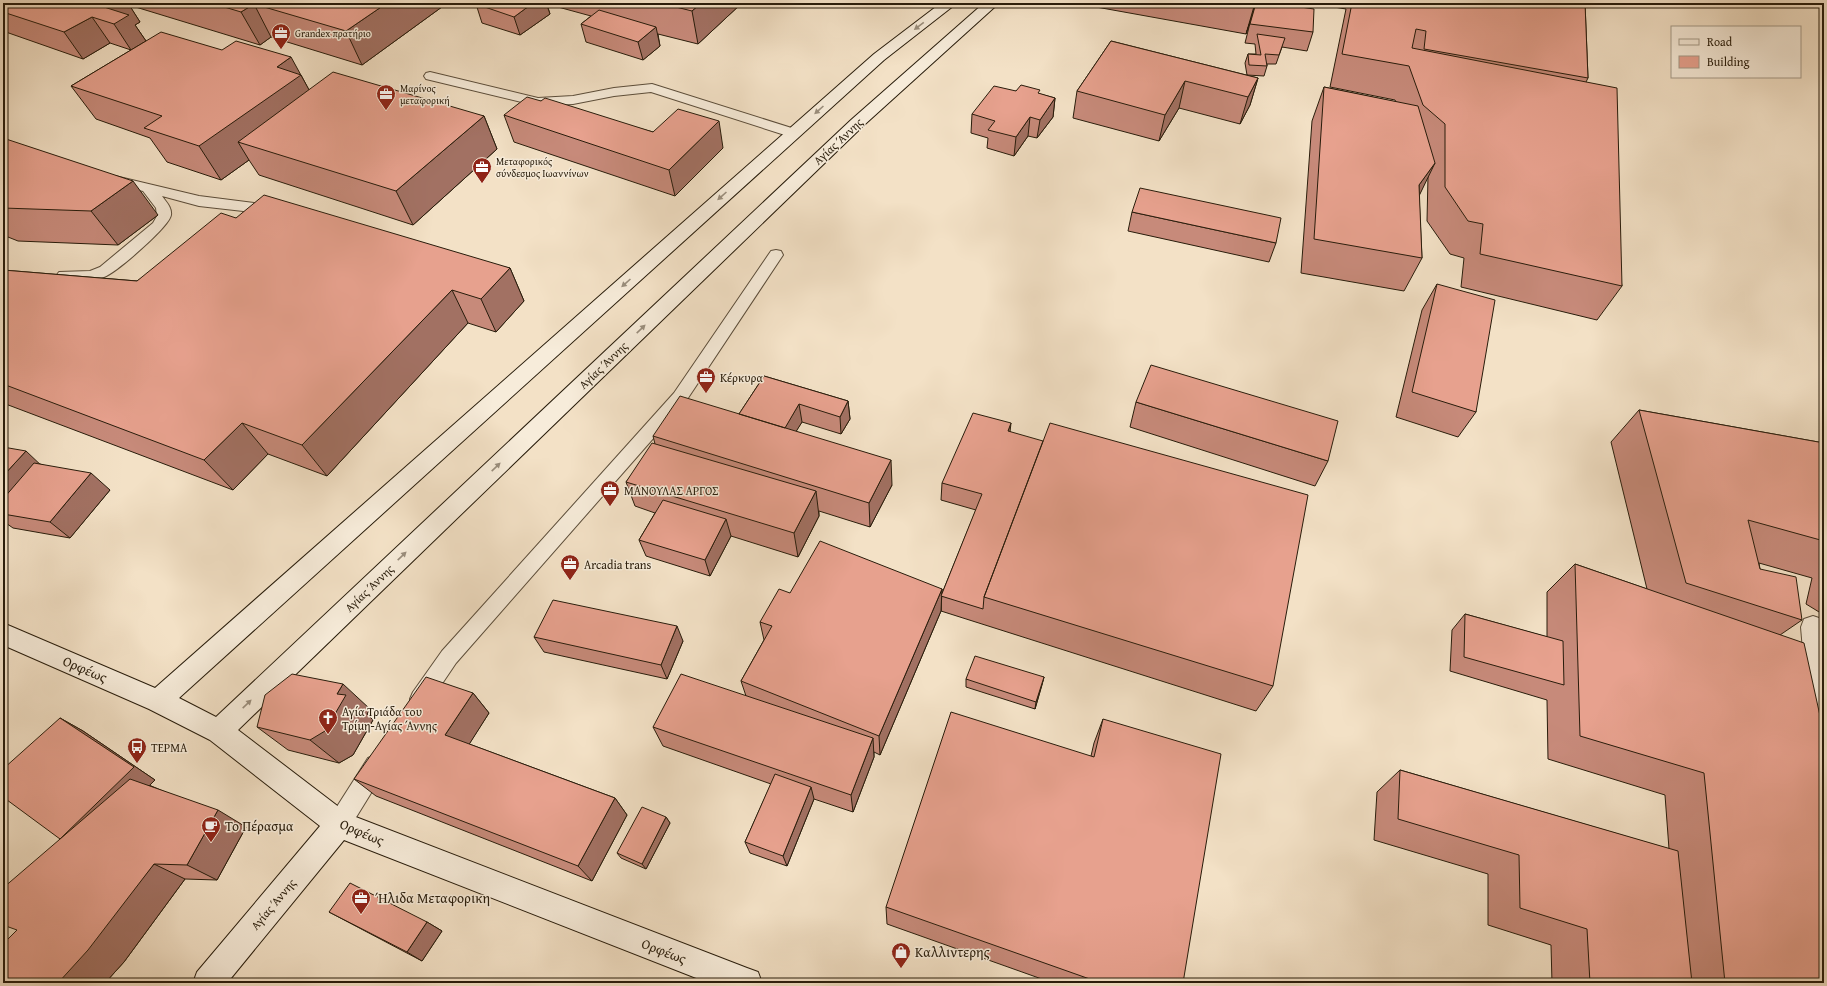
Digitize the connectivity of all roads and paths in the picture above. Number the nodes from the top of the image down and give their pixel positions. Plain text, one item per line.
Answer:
1 (950, 3) edge
2 (992, 3) edge
3 (430, 76) dead end
4 (794, 133) junction
5 (104, 176) edge
6 (149, 190) junction
7 (284, 218) edge
8 (776, 255) dead end
9 (47, 275) edge
10 (1813, 627) dead end
11 (3, 634) edge
12 (158, 701) junction
13 (410, 712) edge
14 (219, 731) junction
15 (1824, 744) edge
16 (385, 751) edge
17 (339, 824) junction
18 (208, 983) edge
19 (747, 983) edge

1 -> 4 street
14 -> 2 street, Αγίας Άννης
3 - 4 lane
4 -> 12 street
5 - 6 lane
6 - 7 lane
6 - 9 lane
8 - 13 lane
10 - 15 street
11 - 12 street, Ορφέως
12 - 14 street, Ορφέως
14 - 17 street, Ορφέως
16 - 17 lane, Αγίας Άννης
17 - 18 street, Αγίας Άννης
17 - 19 street, Ορφέως

